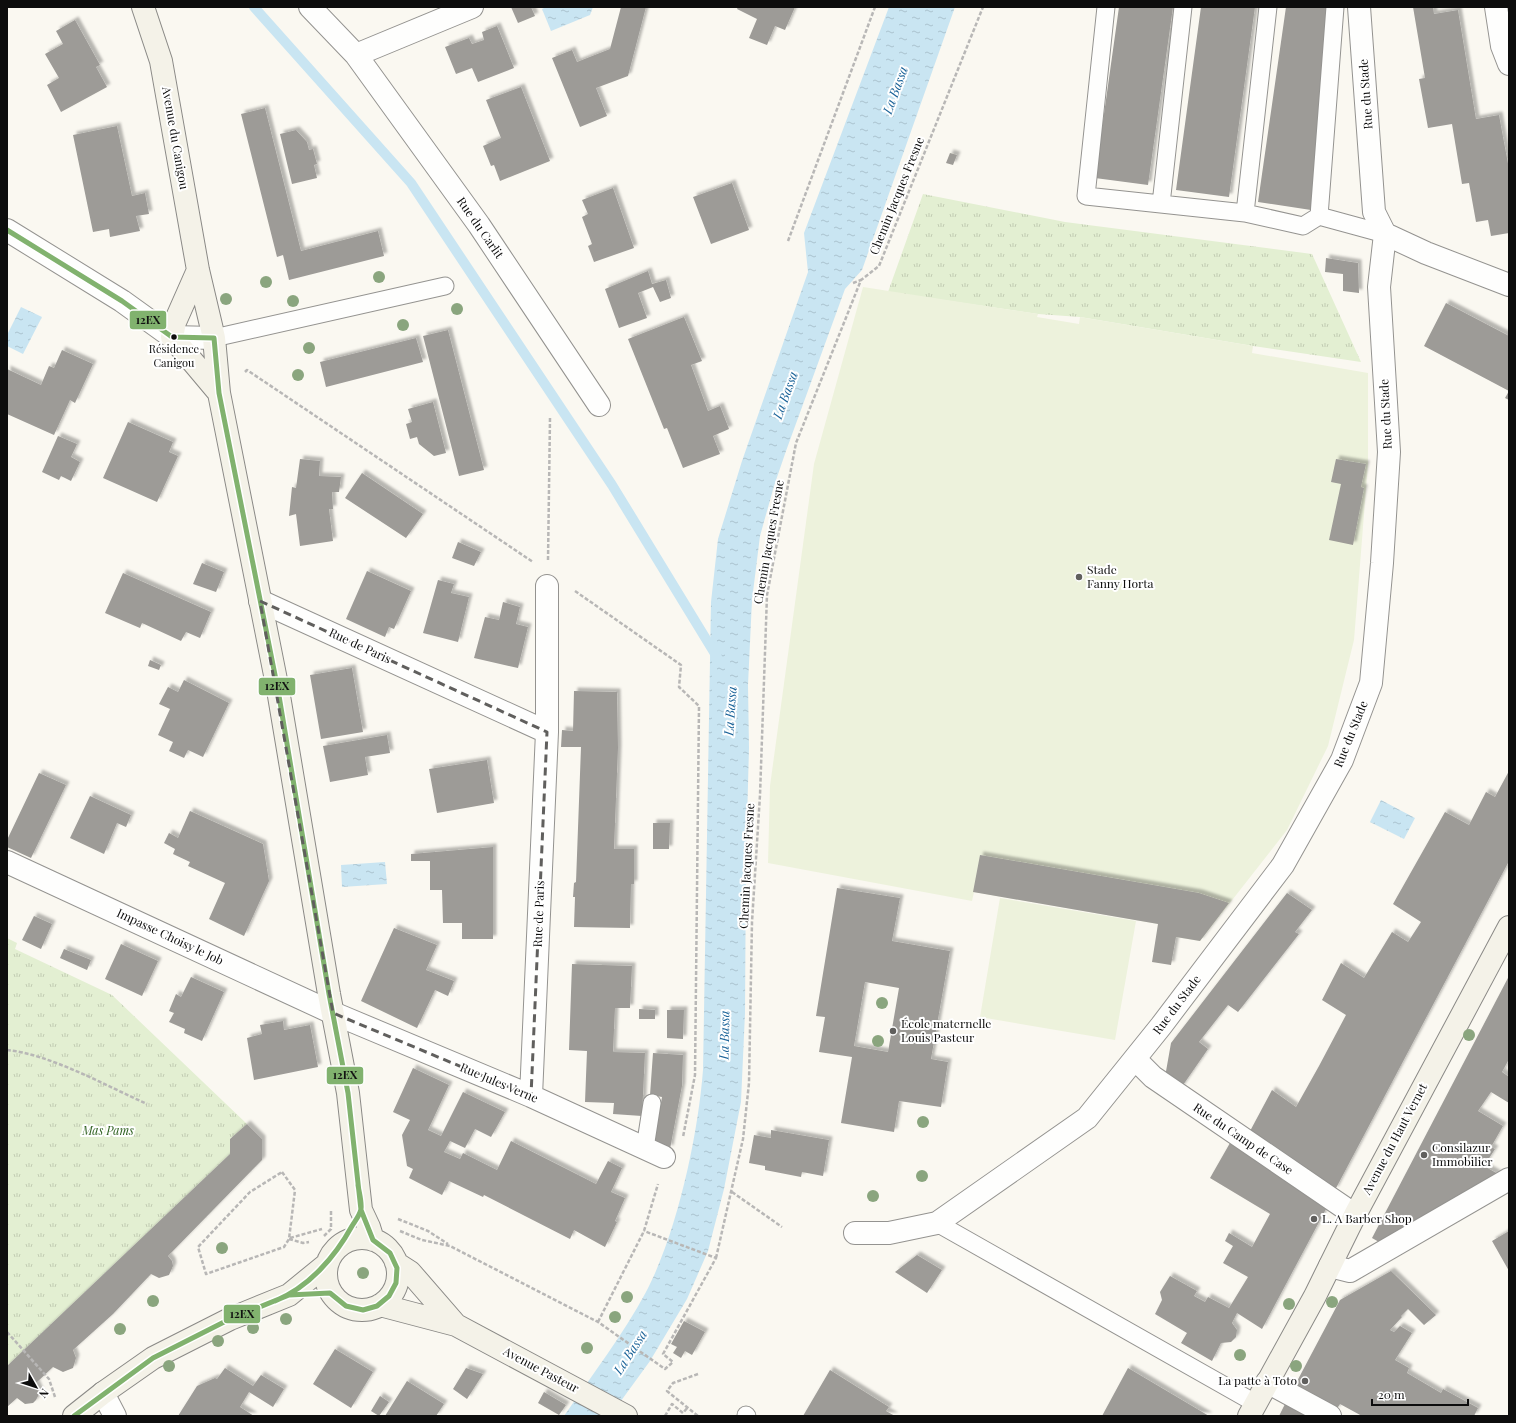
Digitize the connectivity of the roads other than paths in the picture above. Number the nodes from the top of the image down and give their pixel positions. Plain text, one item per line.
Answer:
1 (143, 7) edge
2 (310, 7) edge
3 (472, 7) edge
4 (1106, 7) edge
5 (1183, 7) edge
6 (1268, 7) edge
7 (1335, 7) edge
8 (1359, 7) edge
9 (1496, 7) edge
10 (356, 55) junction
11 (1509, 64) edge
12 (1161, 204) junction
13 (1245, 213) junction
14 (1319, 216) junction
15 (7, 230) edge
16 (1385, 234) junction
17 (198, 270) junction
18 (1509, 285) edge
19 (445, 286) dead end
20 (172, 337) junction
21 (214, 338) junction
22 (219, 393) junction
23 (598, 405) dead end
24 (548, 586) dead end
25 (260, 601) junction
26 (547, 732) junction
27 (7, 862) edge
28 (1509, 927) edge
29 (332, 1013) junction
30 (1136, 1059) junction
31 (531, 1096) junction
32 (652, 1103) dead end
33 (654, 1153) joint
34 (1509, 1179) edge
35 (361, 1210) junction
36 (1355, 1215) junction
37 (937, 1223) junction
38 (855, 1233) dead end
39 (373, 1240) junction
40 (343, 1243) junction
41 (396, 1263) junction
42 (327, 1264) junction
43 (1330, 1266) junction
44 (330, 1293) junction
45 (289, 1295) junction
46 (380, 1305) junction
47 (456, 1325) junction
48 (1267, 1382) junction
49 (103, 1392) junction
50 (1252, 1410) edge
51 (623, 1414) edge
52 (74, 1416) edge
53 (116, 1416) edge
54 (1330, 1416) edge

1 - 17 street, Avenue du Canigou
2 - 10 street, Rue du Carlit
3 - 10 street
4 - 12 lane
5 - 12 lane
6 - 13 lane
7 - 14 lane
8 - 16 street, Rue du Stade
9 - 11 street
10 - 23 street, Rue du Carlit
12 - 13 lane
13 - 14 lane
14 - 16 lane
15 - 20 street
16 - 18 street
16 - 30 street, Rue du Stade
17 - 20 street
17 - 21 street, Avenue du Canigou
19 - 21 lane
20 - 21 street
20 - 22 street, Avenue du Canigou
21 - 22 street, Avenue du Canigou
22 - 25 street, Avenue du Canigou
24 - 26 street, Rue de Paris
25 - 26 street, Rue de Paris
25 - 29 street, Avenue du Canigou
26 - 31 street, Rue de Paris
27 - 29 street, Impasse Choisy le Job
28 - 36 street, Avenue du Haut Vernet
29 - 31 street, Rue Jules Verne
29 - 35 street, Avenue du Canigou
30 - 36 street, Rue du Camp de Case
30 - 37 street, Rue du Stade
31 - 33 street, Rue Jules Verne
32 - 33 lane
34 - 43 street
35 - 39 street, Avenue du Canigou
35 - 40 street
36 - 43 street, Avenue du Haut Vernet
37 - 38 street, Rue du Stade
37 - 50 lane
39 - 40 street
39 - 41 street
40 - 42 street
41 - 46 street
41 - 47 street, Avenue Pasteur
42 - 44 street
42 - 45 street
43 - 48 street, Avenue du Haut Vernet
44 - 45 street
44 - 46 street
45 - 49 street
46 - 47 street, Avenue Pasteur
47 - 51 street, Avenue Pasteur
48 - 50 street, Avenue du Haut Vernet
48 - 54 street
49 - 52 street
49 - 53 street

